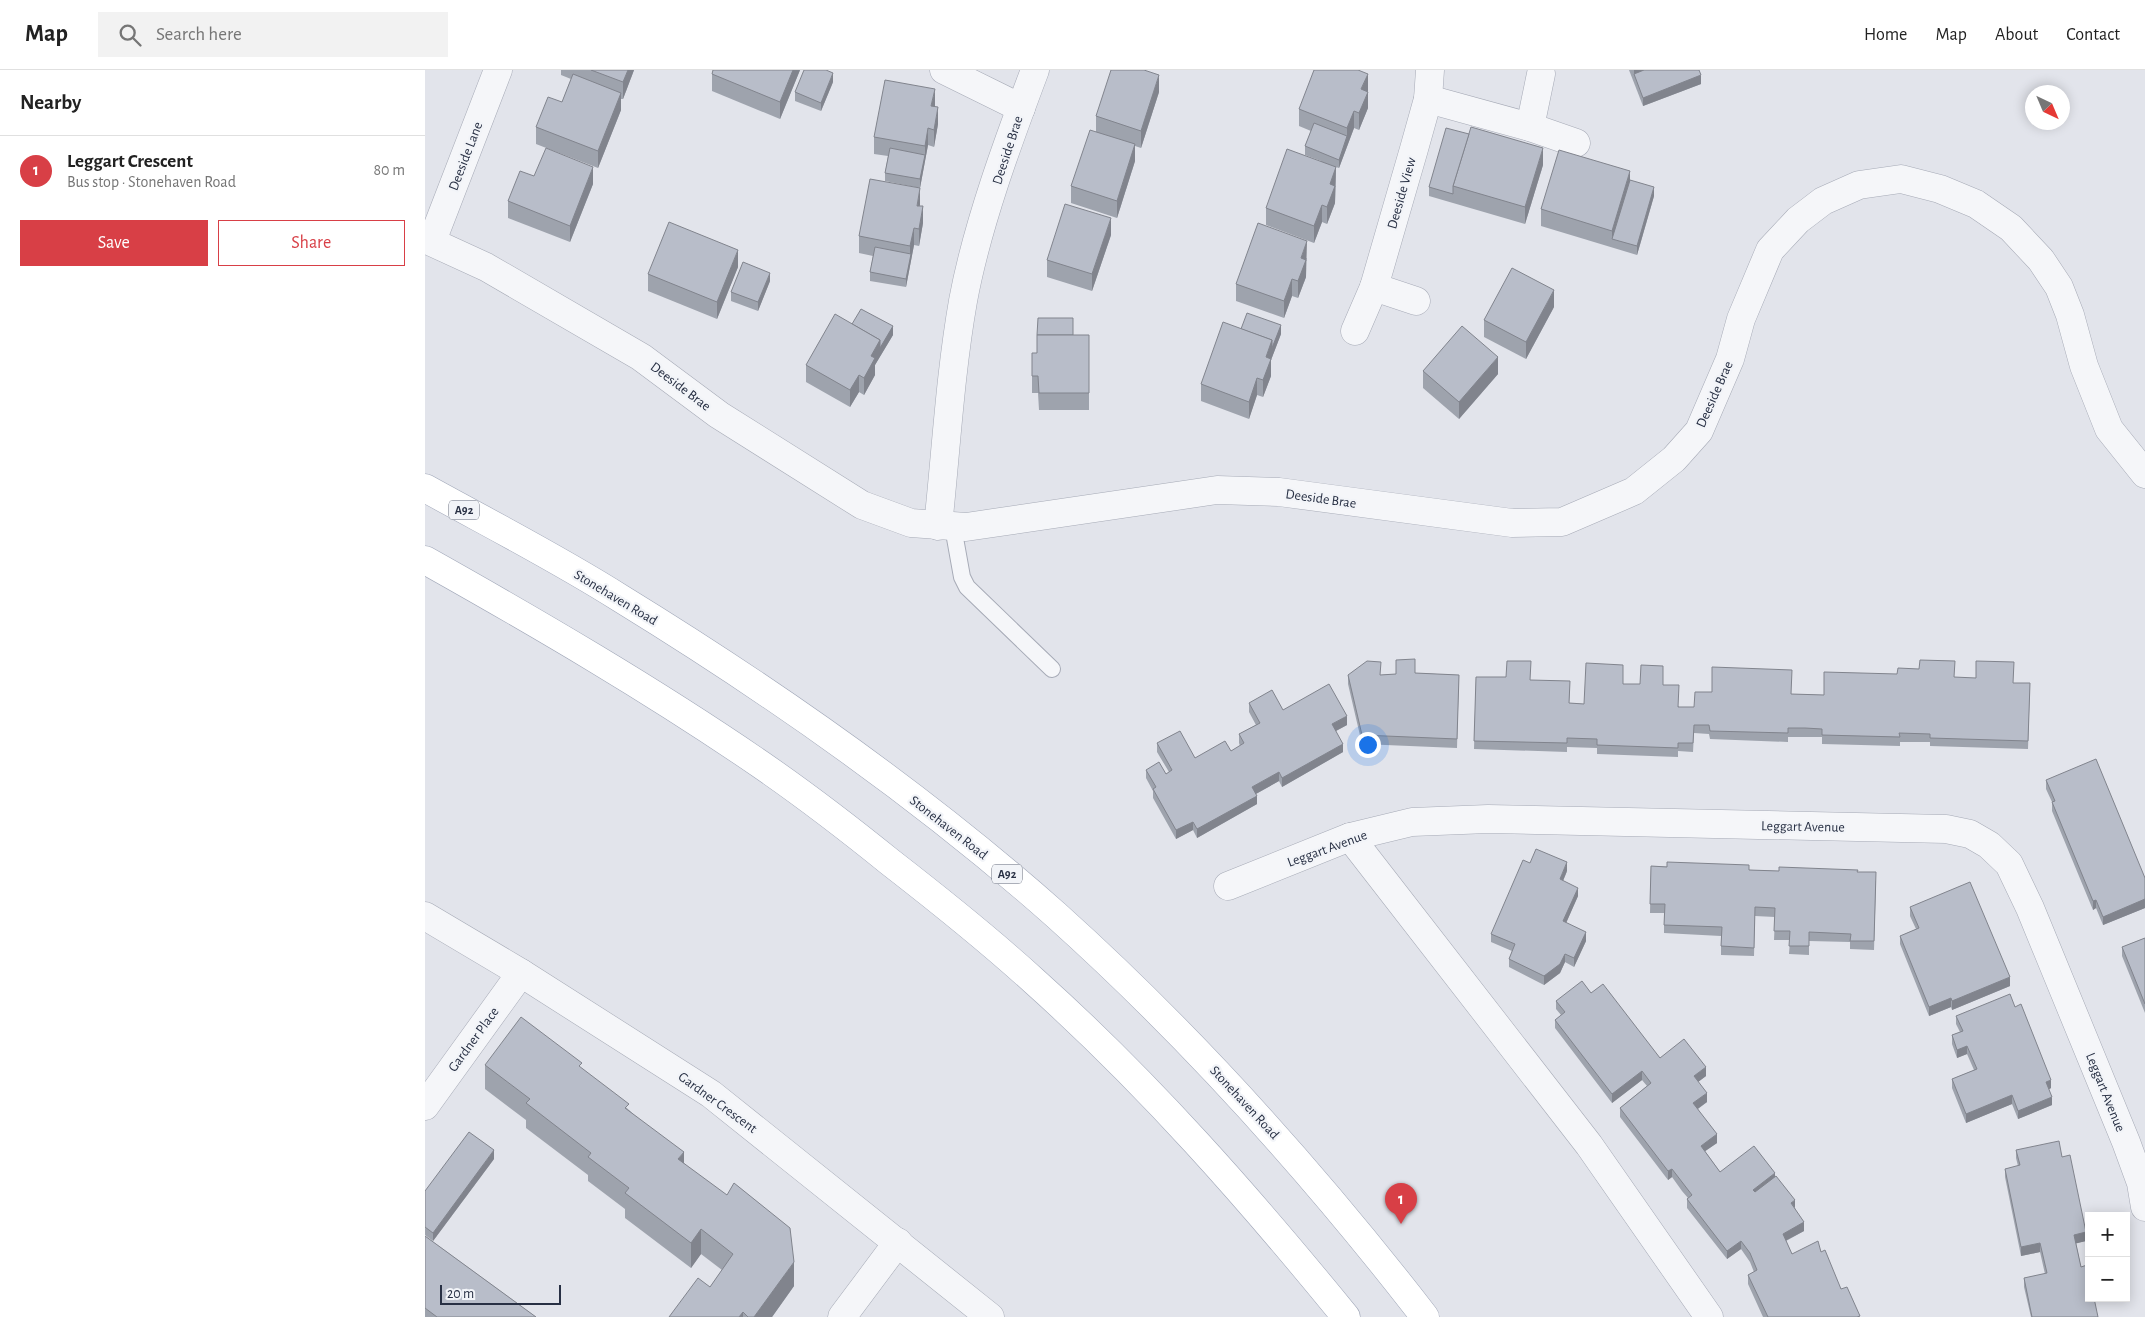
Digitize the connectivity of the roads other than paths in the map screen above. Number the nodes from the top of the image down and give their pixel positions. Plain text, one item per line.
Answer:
1 (498, 70) edge
2 (944, 70) edge
3 (1035, 70) edge
4 (1430, 70) edge
5 (1541, 74) dead end
6 (1428, 98) junction
7 (1021, 108) junction
8 (1530, 127) junction
9 (1576, 143) dead end
10 (429, 240) edge
11 (1374, 287) junction
12 (1416, 301) dead end
13 (1355, 332) dead end
14 (2145, 474) edge
15 (425, 488) edge
16 (946, 526) junction
17 (425, 560) edge
18 (1052, 669) dead end
19 (1351, 837) junction
20 (1228, 886) dead end
21 (425, 916) edge
22 (521, 973) junction
23 (425, 1106) edge
24 (2145, 1207) edge
25 (898, 1242) junction
26 (985, 1316) edge
27 (843, 1317) edge
28 (1345, 1317) edge
29 (1425, 1317) edge
30 (1709, 1317) edge

1 - 10 street, Deeside Lane
2 - 7 street
3 - 7 street, Deeside Brae
4 - 6 street, Deeside View
5 - 8 street
6 - 8 street
6 - 11 street, Deeside View
7 - 16 street, Deeside Brae
8 - 9 street
10 - 16 street, Deeside Brae
11 - 12 street
11 - 13 street, Deeside View
14 - 16 street, Deeside Brae
15 - 29 main road, Stonehaven Road / A92
16 - 18 lane
17 - 28 main road
19 - 20 street, Leggart Avenue
19 - 24 street, Leggart Avenue
19 - 30 street
21 - 22 street, Gardner Crescent
22 - 23 street, Gardner Place
22 - 25 street, Gardner Crescent
25 - 26 street, Gardner Crescent
25 - 27 street

